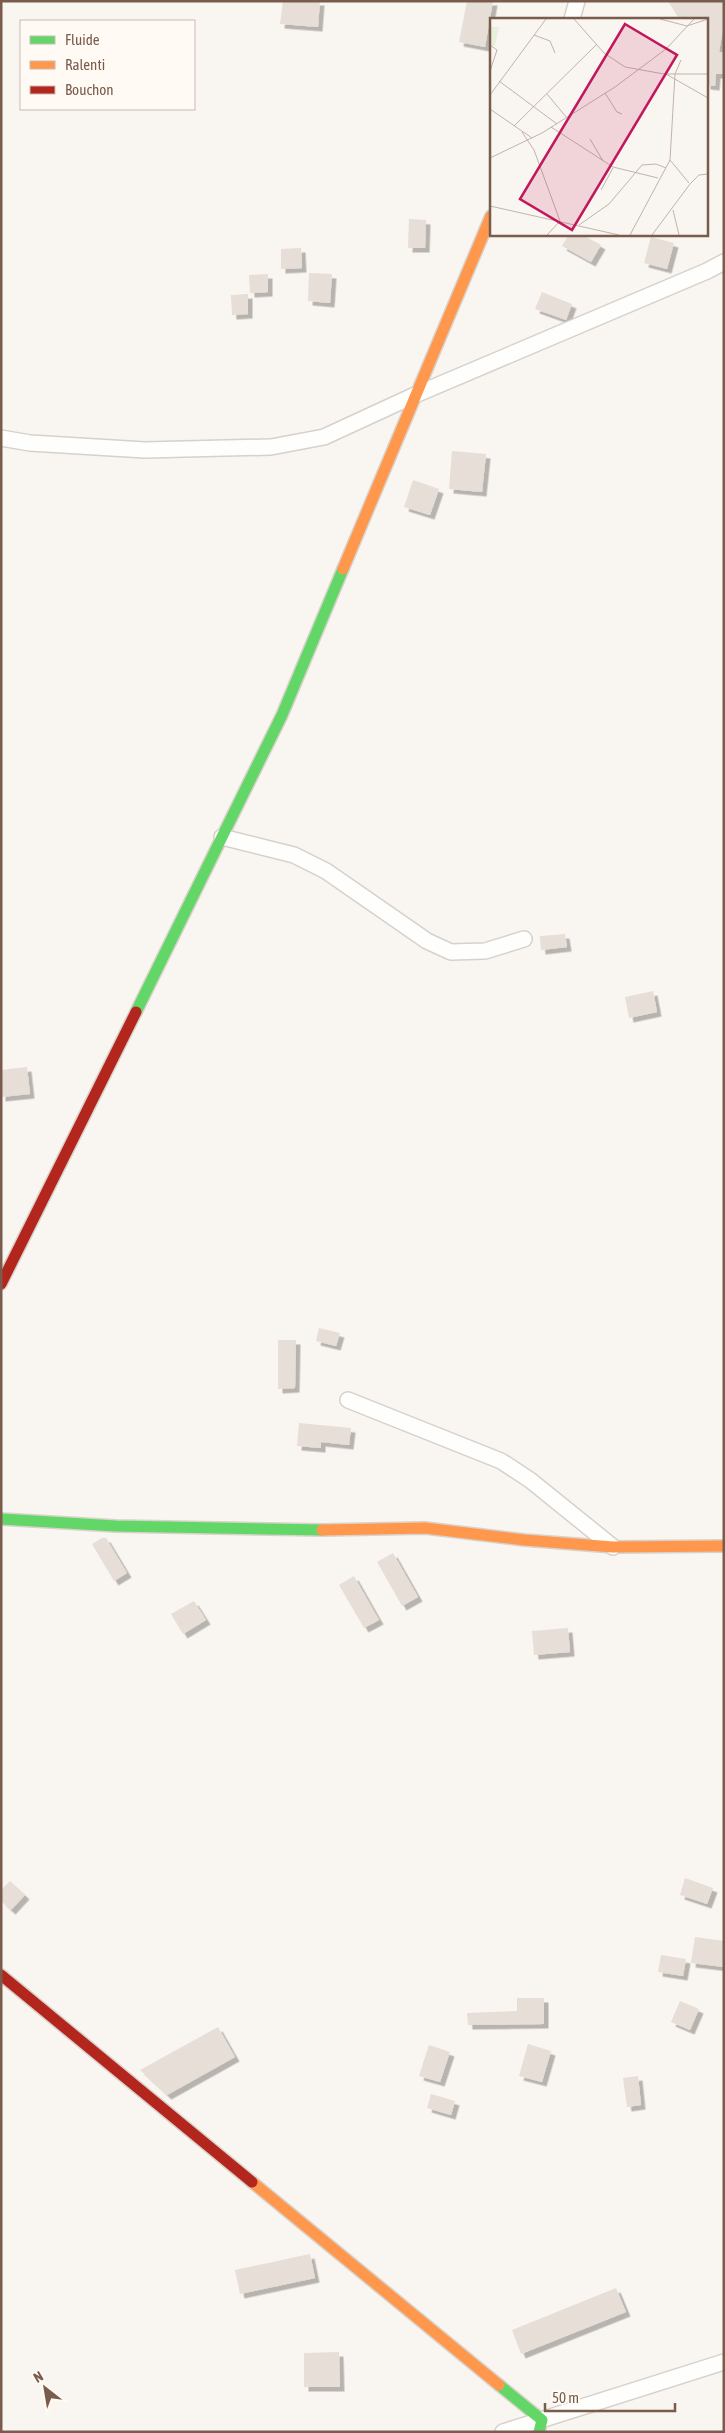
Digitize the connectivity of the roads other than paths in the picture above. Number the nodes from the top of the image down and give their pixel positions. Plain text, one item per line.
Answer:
1 (577, 1) edge
2 (572, 18) edge
3 (490, 218) edge
4 (724, 262) edge
5 (707, 271) junction
6 (724, 271) edge
7 (415, 395) junction
8 (1, 438) edge
9 (222, 837) junction
10 (524, 938) dead end
11 (1, 1284) edge
12 (348, 1400) dead end
13 (1, 1519) edge
14 (724, 1546) edge
15 (613, 1547) junction
16 (1, 1975) edge
17 (724, 2362) edge
18 (540, 2426) edge
19 (503, 2432) edge

1 - 2 street
3 - 7 street
4 - 5 street
5 - 6 street
5 - 7 street
7 - 8 street
7 - 9 street
9 - 10 street
9 - 11 street
12 - 15 street
13 - 15 street
14 - 15 street
16 - 18 street
17 - 18 street
18 - 19 street

